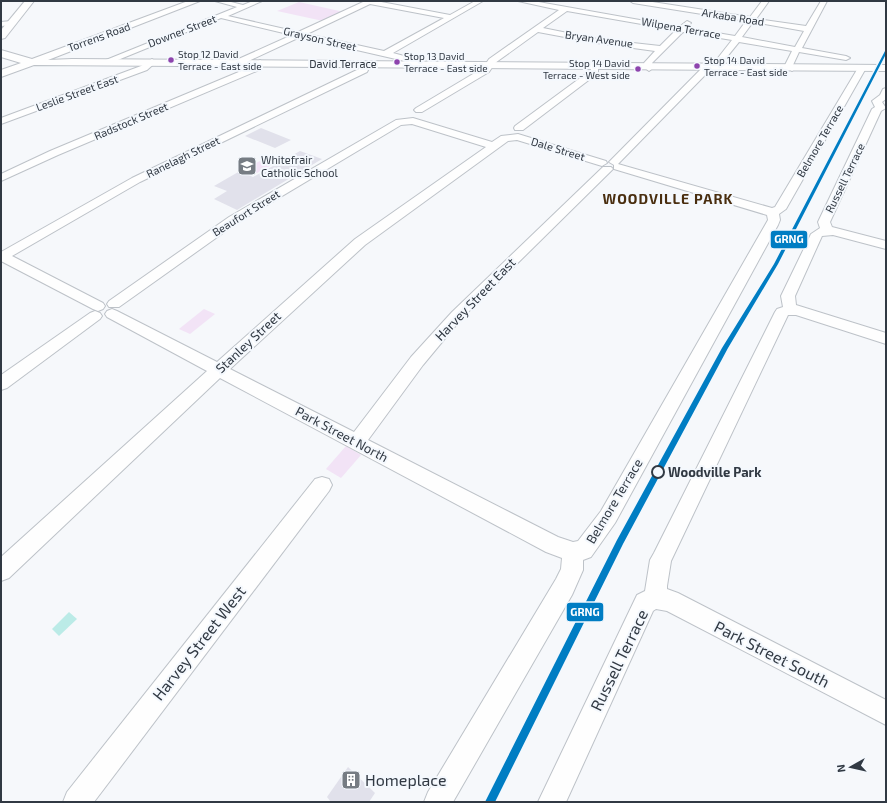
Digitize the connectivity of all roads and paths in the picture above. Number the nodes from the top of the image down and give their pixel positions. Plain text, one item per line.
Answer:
1 (23, 1) edge
2 (30, 1) edge
3 (188, 1) edge
4 (196, 1) edge
5 (218, 1) edge
6 (259, 1) edge
7 (369, 1) edge
8 (480, 1) edge
9 (521, 1) edge
10 (633, 1) edge
11 (766, 1) edge
12 (824, 1) edge
13 (534, 2) edge
14 (588, 5) dead end
15 (244, 7) junction
16 (645, 7) edge
17 (565, 9) junction
18 (700, 9) junction
19 (580, 11) junction
20 (156, 14) junction
21 (220, 16) junction
22 (450, 18) junction
23 (630, 20) junction
24 (752, 20) junction
25 (4, 24) edge
26 (681, 28) junction
27 (537, 29) junction
28 (808, 29) junction
29 (298, 34) junction
30 (1, 36) edge
31 (738, 38) junction
32 (1, 45) edge
33 (661, 49) junction
34 (797, 49) junction
35 (1, 53) edge
36 (385, 54) junction
37 (846, 57) dead end
38 (31, 60) junction
39 (104, 62) junction
40 (152, 62) junction
41 (237, 63) junction
42 (260, 64) junction
43 (367, 64) junction
44 (415, 65) junction
45 (872, 65) edge
46 (488, 66) junction
47 (594, 67) junction
48 (649, 68) junction
49 (713, 68) junction
50 (792, 68) junction
51 (1, 69) edge
52 (1, 74) edge
53 (886, 91) edge
54 (884, 108) edge
55 (419, 110) dead end
56 (1, 121) edge
57 (516, 132) junction
58 (494, 146) junction
59 (610, 165) junction
60 (1, 178) edge
61 (774, 212) junction
62 (827, 231) junction
63 (886, 245) edge
64 (1, 256) edge
65 (105, 310) junction
66 (794, 310) junction
67 (886, 339) edge
68 (219, 369) junction
69 (1, 384) edge
70 (357, 441) junction
71 (322, 485) dead end
72 (573, 552) junction
73 (1, 571) edge
74 (656, 598) junction
75 (886, 713) edge
76 (76, 802) edge
77 (438, 802) edge
78 (552, 802) edge

1 - 25 main road
2 - 25 main road
3 - 20 main road, Torrens Road
4 - 20 main road, Torrens Road
5 - 15 street
6 - 15 street, Downer Street
7 - 22 street
7 - 29 street
8 - 22 street
9 - 13 street, Wilpena Terrace
10 - 16 street, Arkaba Road
11 - 24 street, Harvey Street East
12 - 28 street
13 - 17 street, Wilpena Terrace
14 - 19 street
15 - 21 street, Downer Street
16 - 18 street, Arkaba Road
16 - 23 street
17 - 19 street, Wilpena Terrace
17 - 27 street
18 - 24 street, Arkaba Road
18 - 26 street
19 - 23 street, Wilpena Terrace
20 - 38 main road, Torrens Road
21 - 29 street, Grayson Street
21 - 39 street, Downer Street
22 - 36 street
23 - 26 street, Wilpena Terrace
24 - 28 street, Arkaba Road
24 - 31 street, Harvey Street East
25 - 30 main road
26 - 31 street, Wilpena Terrace
26 - 33 street
27 - 33 street, Bryan Avenue
27 - 46 street
28 - 34 street
29 - 36 street, Grayson Street
29 - 41 street
31 - 34 street, Wilpena Terrace
31 - 49 street, Harvey Street East
32 - 38 main road
33 - 48 street
34 - 37 street, Wilpena Terrace
34 - 50 street
35 - 38 main road
36 - 44 street, Grayson Street
38 - 39 main road, David Terrace
38 - 51 main road, Torrens Road
38 - 52 main road, Torrens Road
39 - 40 main road, David Terrace
40 - 41 main road, David Terrace
40 - 56 street, Leslie Street East
41 - 42 main road, David Terrace
42 - 43 main road, David Terrace
42 - 60 street, Radstock Street
43 - 44 main road, David Terrace
43 - 64 street, Ranelagh Street
44 - 46 main road, David Terrace
45 - 50 main road, David Terrace
45 - 61 street, Belmore Terrace
46 - 47 main road, David Terrace
46 - 55 street
47 - 48 main road, David Terrace
47 - 57 street, Stanley Street
48 - 49 main road, David Terrace
49 - 50 main road, David Terrace
49 - 59 street, Harvey Street East
53 - 54 street, Russell Terrace
54 - 62 street, Russell Terrace
57 - 58 street, Stanley Street
57 - 59 street, Dale Street
58 - 65 street, Beaufort Street
58 - 68 street, Stanley Street
59 - 61 street, Dale Street
59 - 70 street, Harvey Street East
61 - 72 street, Belmore Terrace
62 - 63 street
62 - 66 street, Russell Terrace
64 - 65 street, Park Street North
65 - 68 street, Park Street North
65 - 69 street, Beaufort Street
66 - 67 street
66 - 74 street, Russell Terrace
68 - 70 street, Park Street North
68 - 73 street, Stanley Street
70 - 72 street, Park Street North
71 - 76 street, Harvey Street West
72 - 77 street, Belmore Terrace
74 - 75 street, Park Street South
74 - 78 street, Russell Terrace

